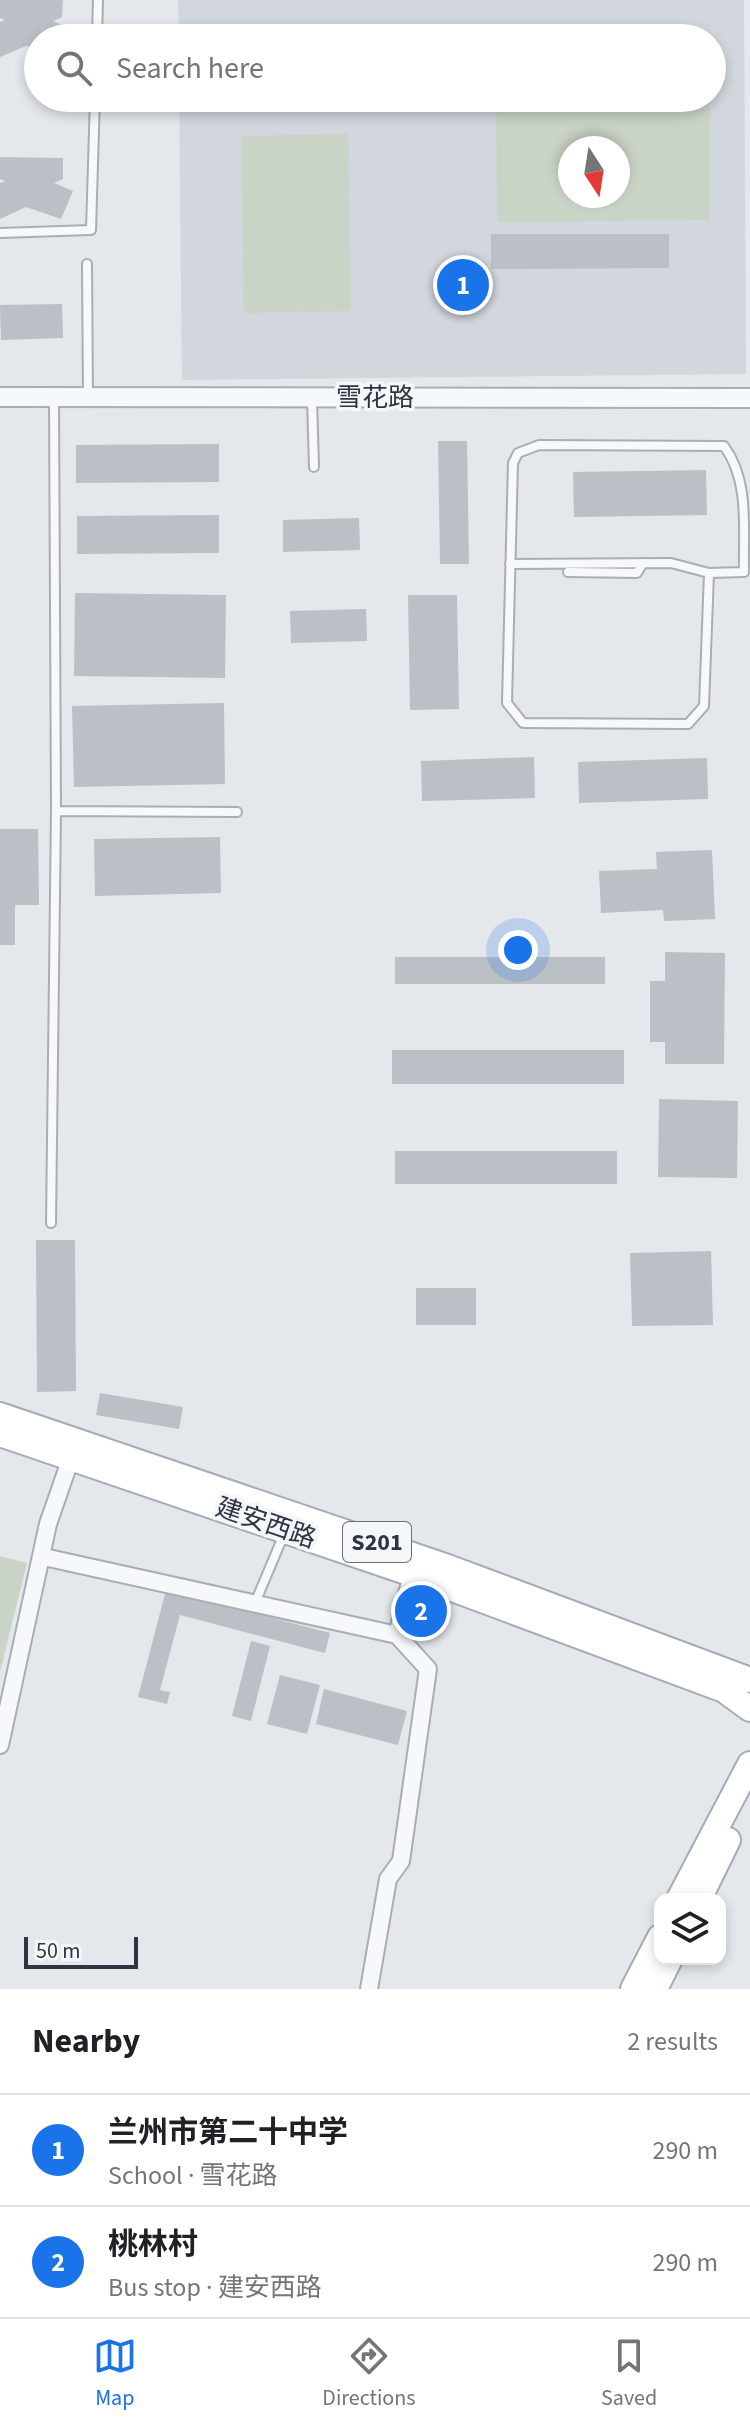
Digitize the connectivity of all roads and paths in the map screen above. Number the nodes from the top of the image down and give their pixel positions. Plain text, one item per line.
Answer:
1 (98, 0) edge
2 (97, 24) edge
3 (95, 112) edge
4 (0, 233) edge
5 (87, 264) dead end
6 (0, 397) edge
7 (54, 397) junction
8 (88, 397) junction
9 (312, 397) junction
10 (750, 398) edge
11 (314, 467) dead end
12 (643, 563) junction
13 (510, 564) junction
14 (568, 572) dead end
15 (747, 572) edge
16 (709, 573) junction
17 (56, 811) junction
18 (237, 812) dead end
19 (51, 1223) dead end
20 (0, 1415) edge
21 (0, 1434) edge
22 (74, 1447) junction
23 (286, 1530) junction
24 (44, 1557) junction
25 (412, 1574) junction
26 (254, 1604) junction
27 (397, 1635) junction
28 (750, 1680) edge
29 (750, 1709) edge
30 (0, 1745) edge
31 (750, 1764) edge
32 (750, 1788) edge
33 (682, 1893) edge
34 (702, 1893) edge
35 (654, 1949) edge
36 (667, 1965) edge
37 (369, 1989) edge
38 (633, 1989) edge
39 (655, 1989) edge

1 - 2 lane
3 - 4 lane
5 - 8 lane
6 - 7 street, 雪花路
7 - 8 street, 雪花路
7 - 17 lane
8 - 9 street, 雪花路
9 - 10 street, 雪花路
9 - 11 lane
12 - 13 lane
12 - 14 lane
12 - 16 lane
13 - 15 lane
13 - 16 lane
15 - 16 lane
17 - 18 lane
17 - 19 lane
20 - 22 main road, 建安西路 / S201
21 - 22 main road, 建安西路 / S201
22 - 23 main road, 建安西路 / S201
22 - 24 street
22 - 28 main road, 建安西路 / S201
23 - 25 main road, 建安西路 / S201
23 - 26 lane
24 - 26 street
24 - 30 street
25 - 27 street
25 - 29 main road, 建安西路 / S201
26 - 27 street
27 - 37 street
31 - 33 main road
32 - 34 main road
35 - 38 main road
36 - 39 main road

